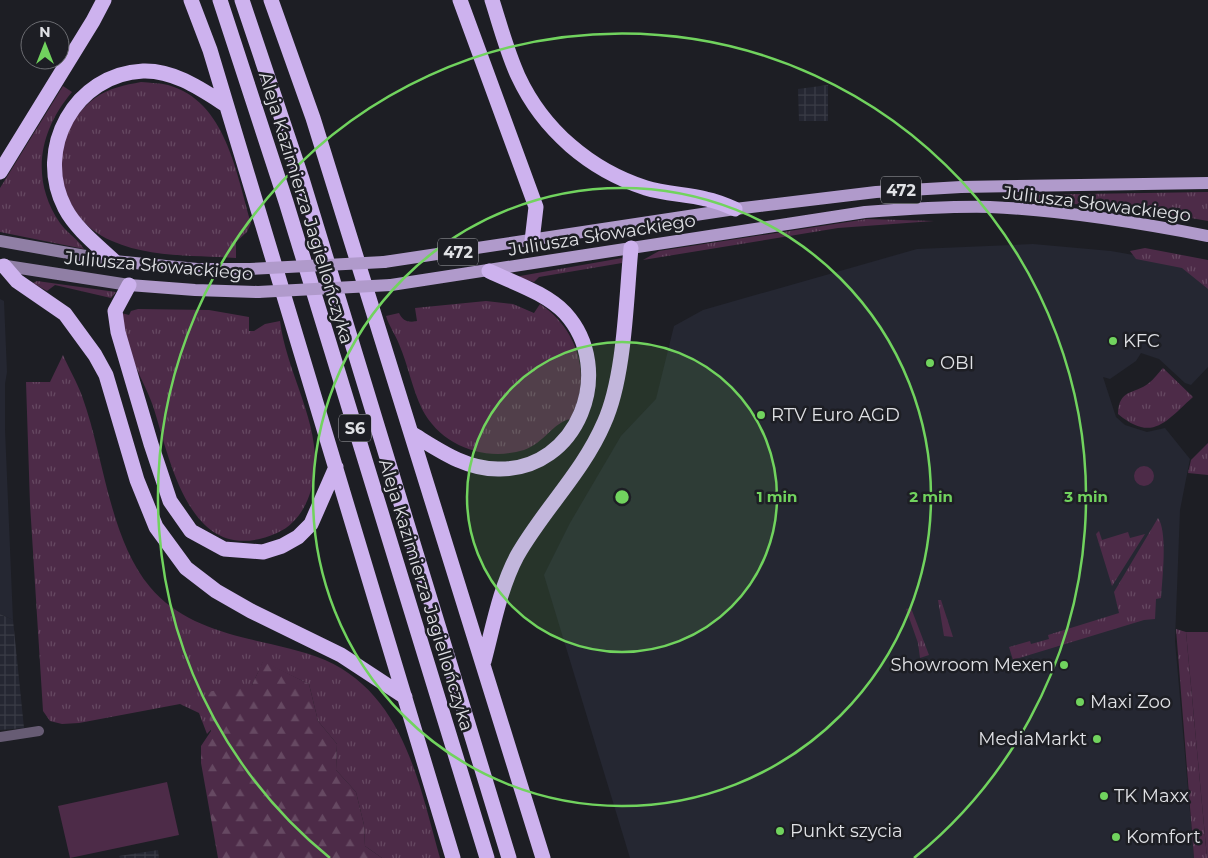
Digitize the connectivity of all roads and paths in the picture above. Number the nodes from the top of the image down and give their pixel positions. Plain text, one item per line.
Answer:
1 (104, 0) edge
2 (192, 0) edge
3 (220, 0) edge
4 (242, 0) edge
5 (271, 0) edge
6 (460, 0) edge
7 (492, 0) edge
8 (226, 105) junction
9 (0, 172) edge
10 (1208, 183) edge
11 (735, 209) junction
12 (1208, 236) edge
13 (0, 241) edge
14 (532, 241) junction
15 (631, 248) junction
16 (114, 261) junction
17 (2, 265) edge
18 (489, 271) junction
19 (129, 285) junction
20 (412, 433) junction
21 (336, 467) junction
22 (484, 661) junction
23 (405, 697) junction
24 (39, 731) dead end
25 (0, 737) edge
26 (454, 858) edge
27 (486, 858) edge
28 (509, 858) edge
29 (543, 858) edge

1 - 9 highway
2 - 8 highway
3 - 27 highway, Aleja Kazimierza Jagiellończyka / S6
4 - 28 highway, Aleja Kazimierza Jagiellończyka / S6
5 - 20 highway
6 - 14 highway
7 - 11 highway
8 - 16 highway
8 - 21 highway
10 - 11 main road, Juliusza Słowackiego / 472
11 - 14 main road, Juliusza Słowackiego / 472
12 - 15 main road, Juliusza Słowackiego / 472
13 - 16 main road, Juliusza Słowackiego / 472
14 - 16 main road, Juliusza Słowackiego / 472, bridge
15 - 18 main road, Juliusza Słowackiego / 472
15 - 22 highway
17 - 19 main road, Juliusza Słowackiego / 472
17 - 23 highway
18 - 19 main road, Juliusza Słowackiego / 472, bridge
18 - 20 highway
19 - 21 highway
20 - 22 highway
21 - 23 highway
22 - 29 highway
23 - 26 highway
24 - 25 street

